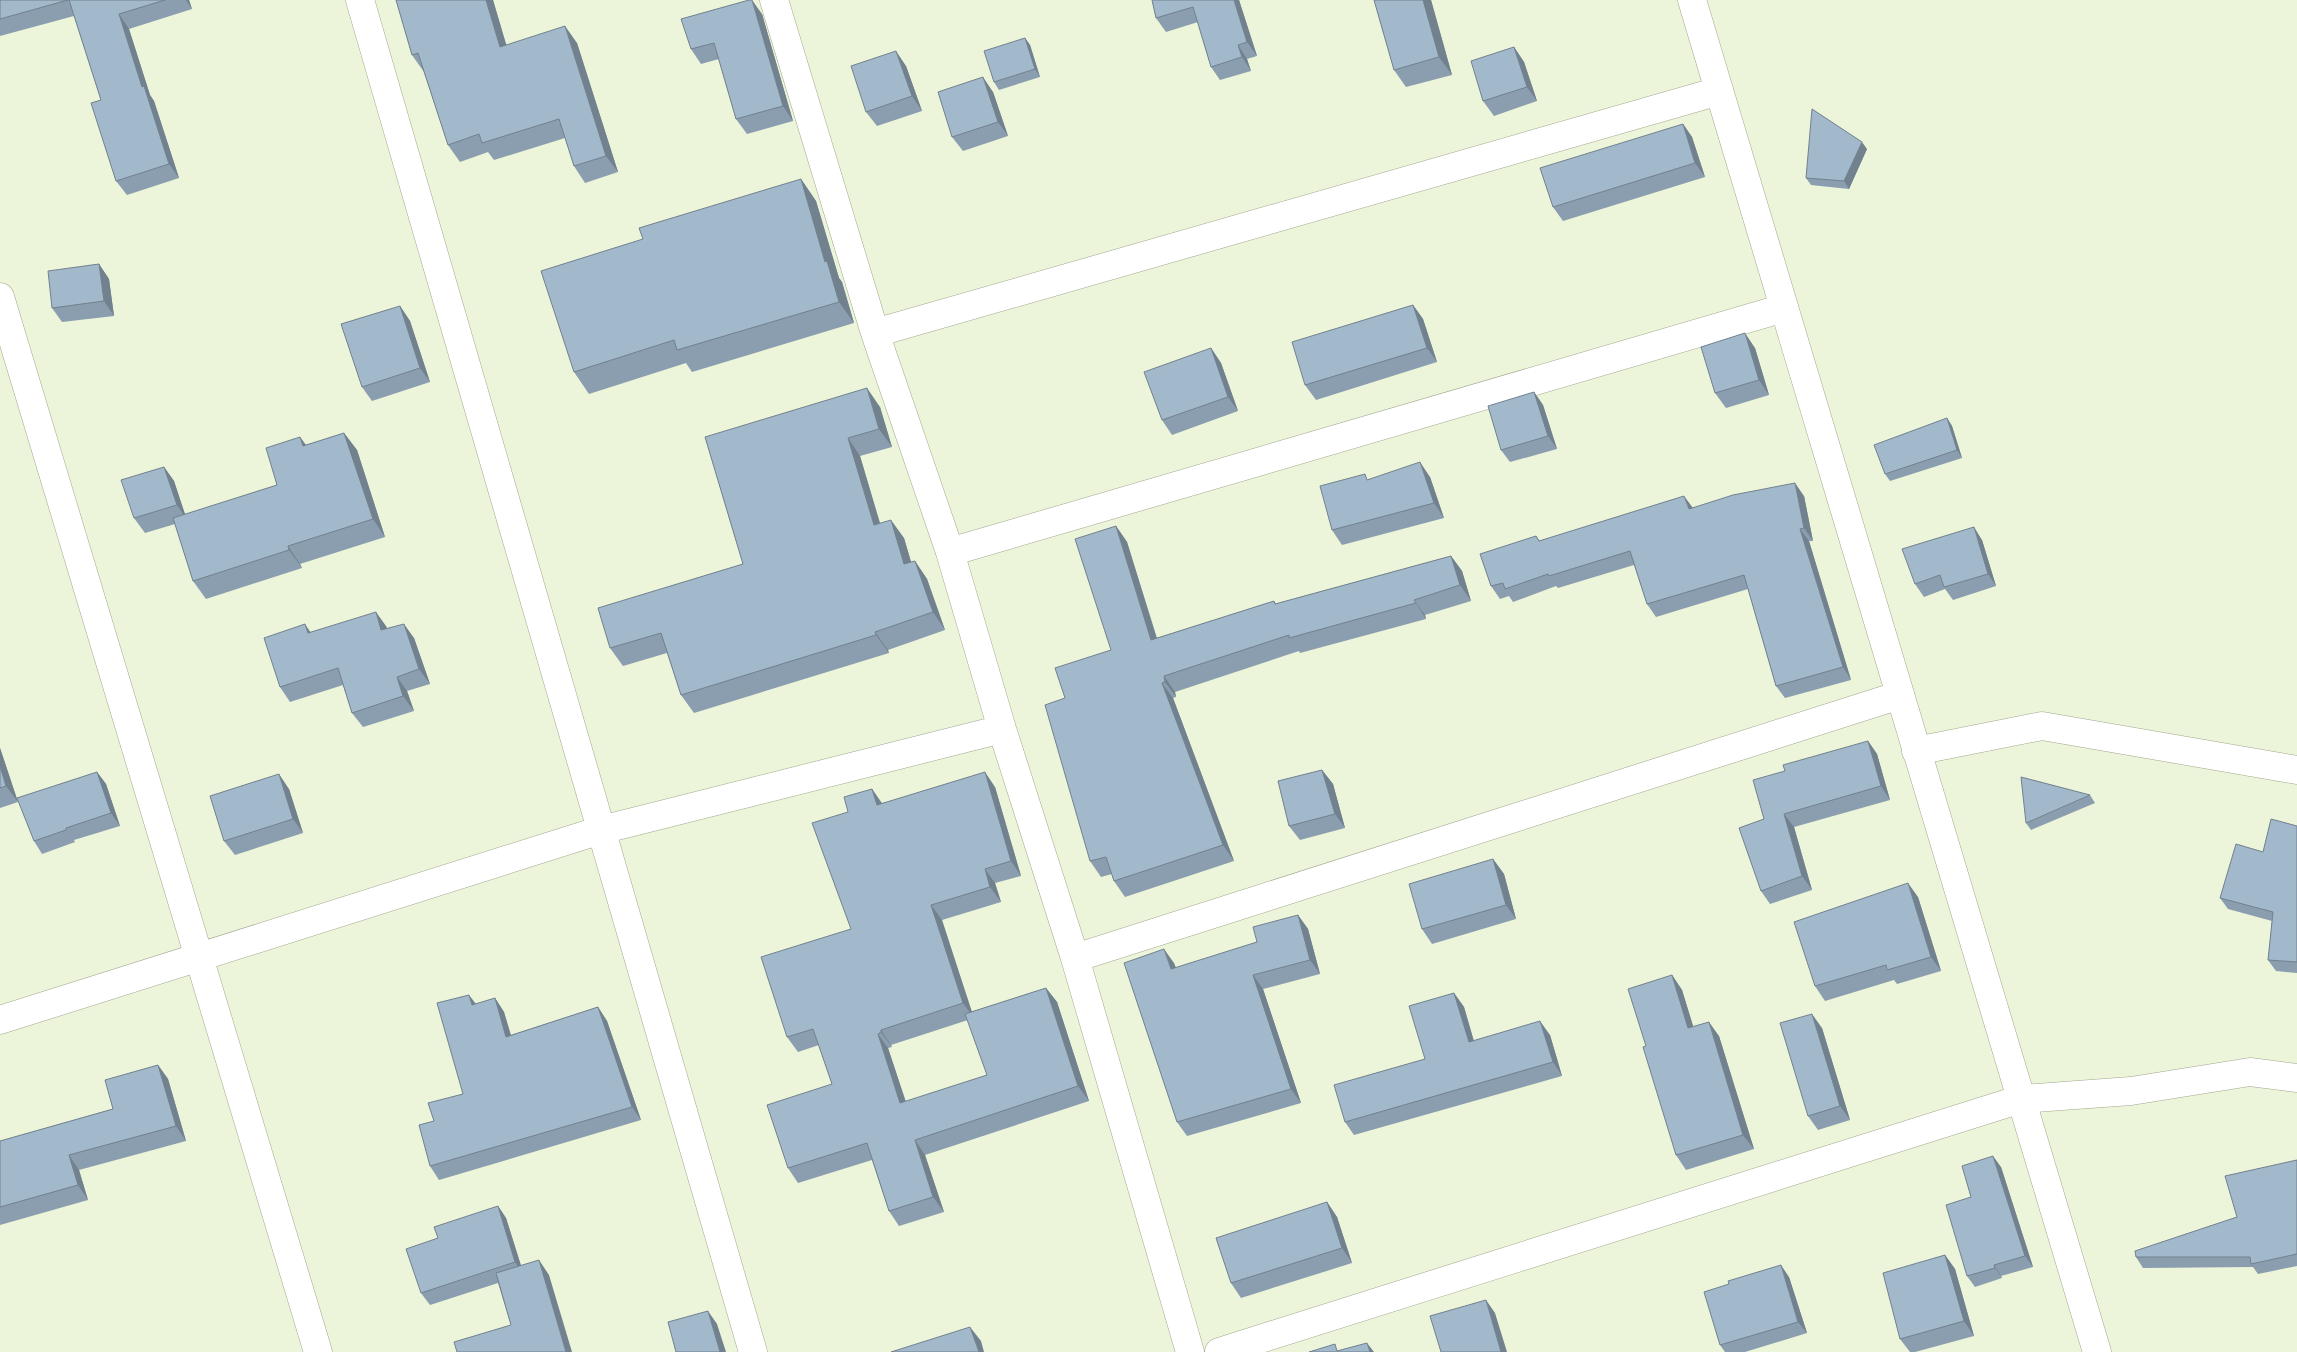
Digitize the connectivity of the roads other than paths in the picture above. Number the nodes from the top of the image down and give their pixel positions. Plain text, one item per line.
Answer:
1 (360, 0) edge
2 (774, 0) edge
3 (1692, 0) edge
4 (1719, 91) junction
5 (0, 297) edge
6 (1784, 308) junction
7 (875, 333) junction
8 (950, 552) junction
9 (1900, 695) junction
10 (1002, 729) junction
11 (1916, 751) junction
12 (2297, 770) edge
13 (601, 830) junction
14 (199, 958) junction
15 (1075, 958) junction
16 (0, 1020) edge
17 (2297, 1078) edge
18 (2021, 1099) junction
19 (318, 1352) edge
20 (753, 1352) edge
21 (1190, 1352) edge
22 (1219, 1352) edge
23 (2097, 1352) edge

1 - 13 street
2 - 7 street
3 - 4 street
4 - 6 street
4 - 7 street
5 - 14 street
6 - 8 street
6 - 9 street
7 - 8 street
8 - 10 street
9 - 11 street
9 - 15 street
10 - 13 street
10 - 15 street
11 - 12 street
11 - 18 street
13 - 14 street
13 - 20 street
14 - 16 street
14 - 19 street
15 - 21 street
17 - 18 street
18 - 22 street
18 - 23 street

